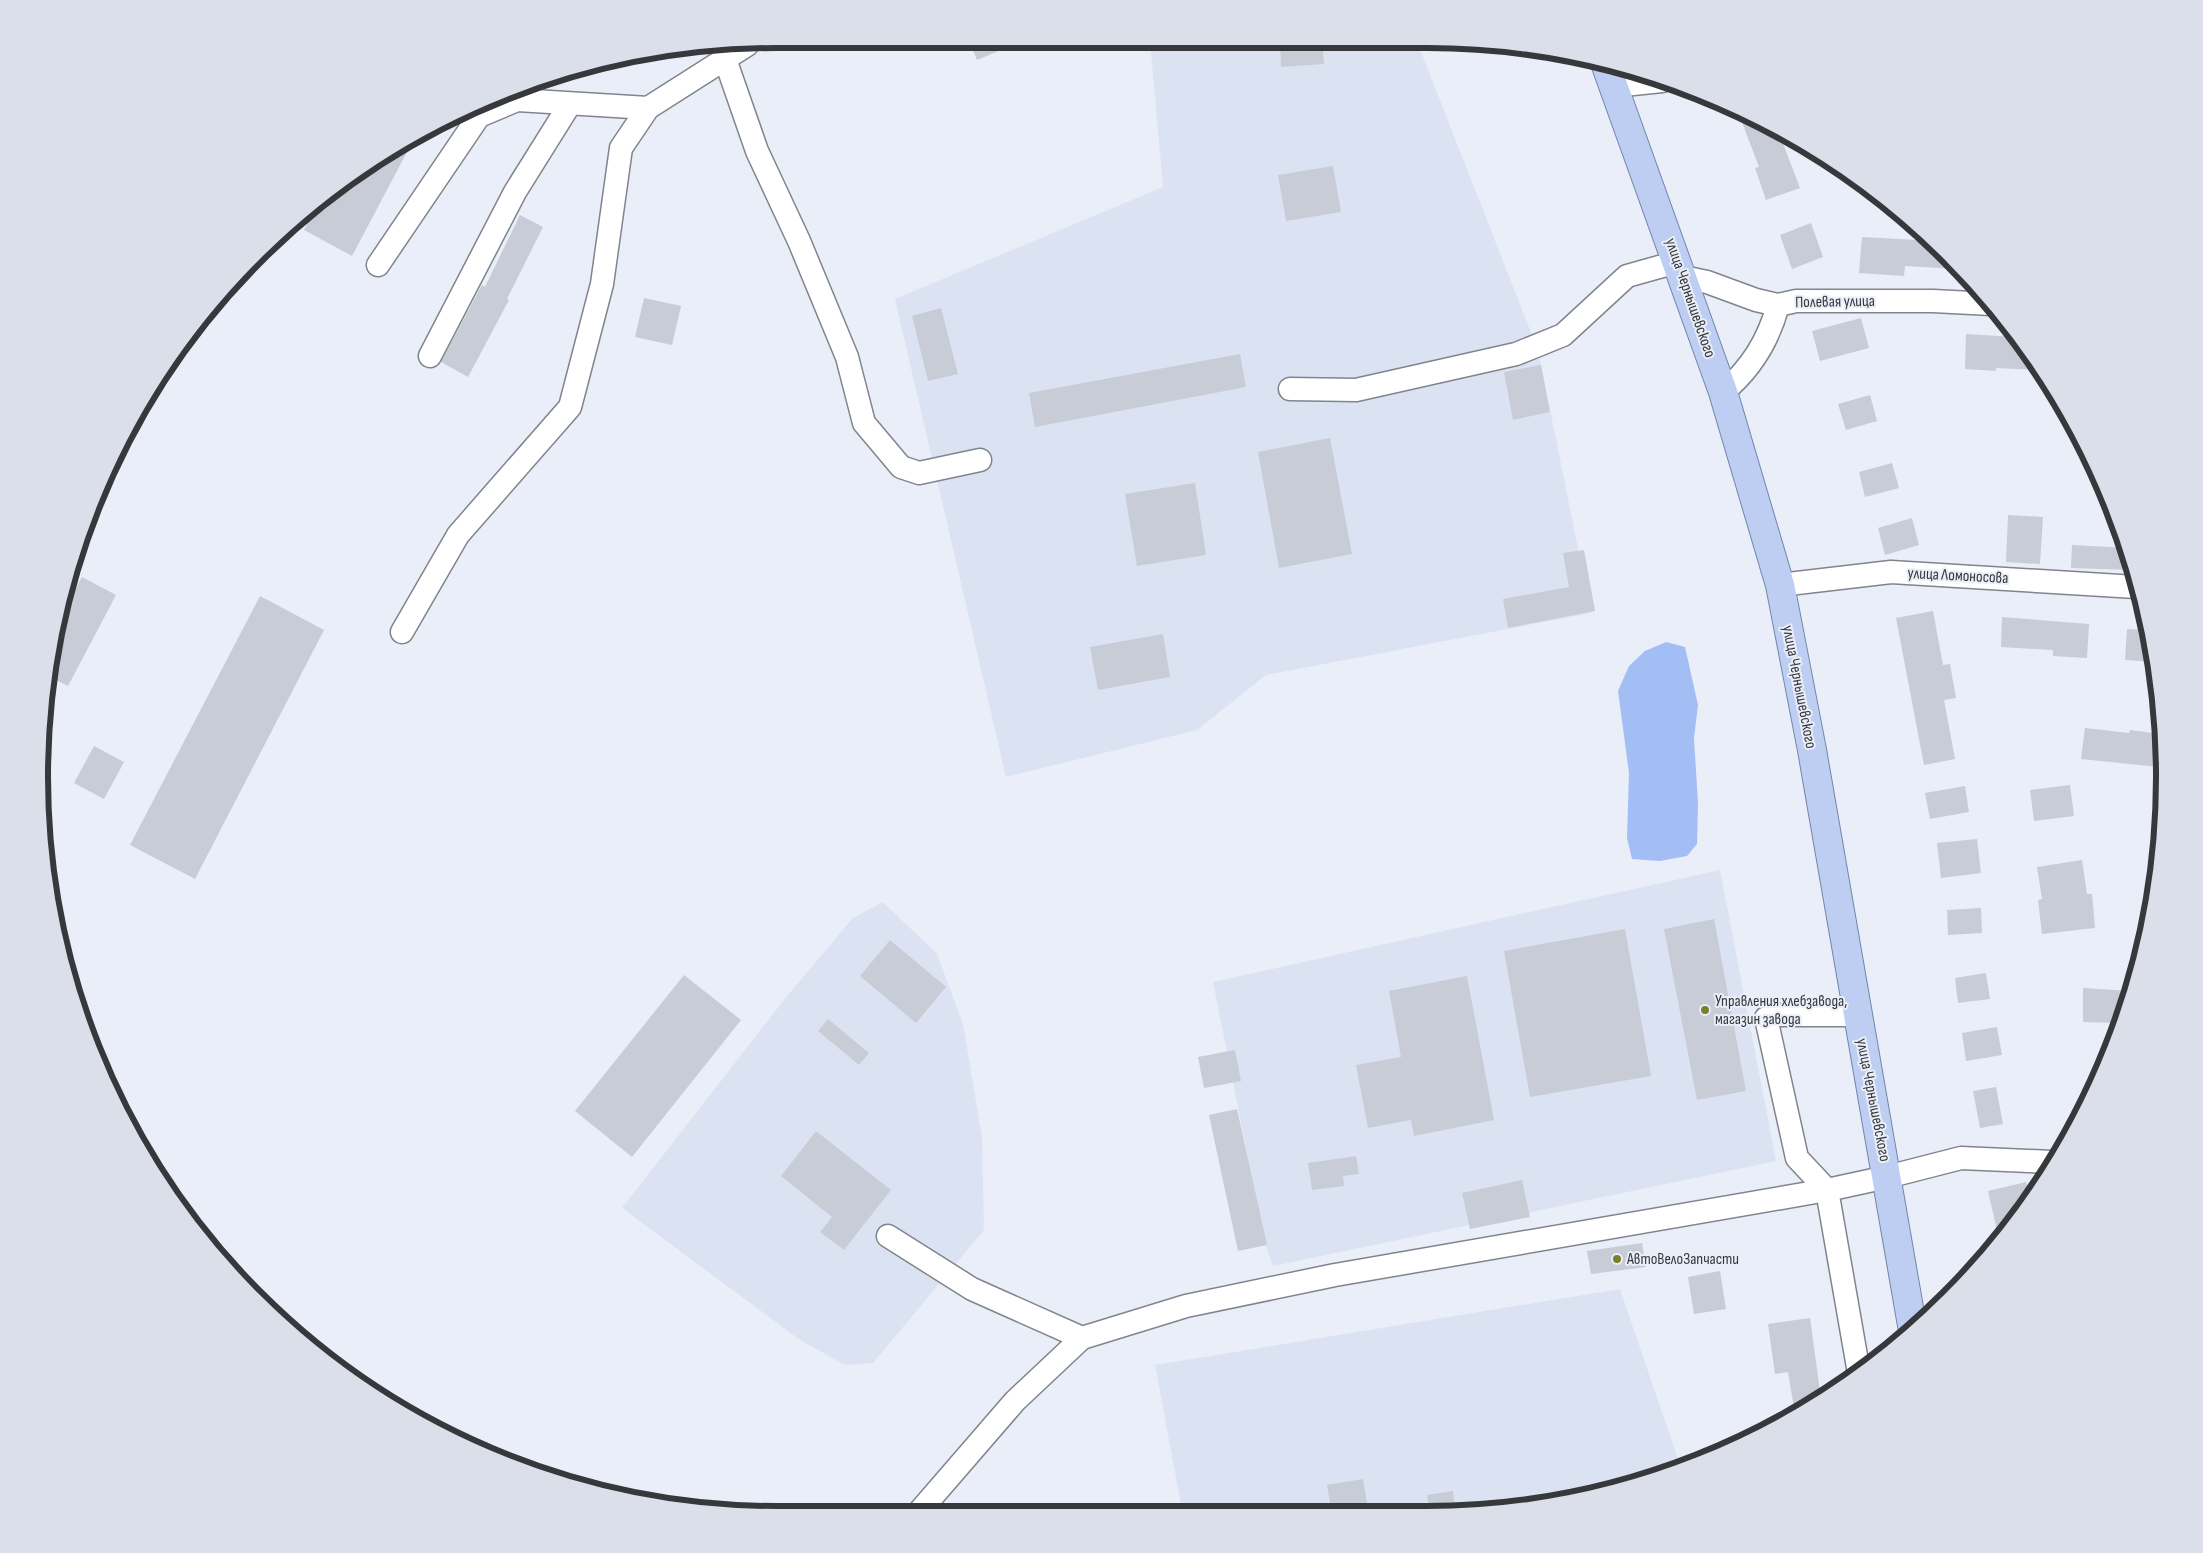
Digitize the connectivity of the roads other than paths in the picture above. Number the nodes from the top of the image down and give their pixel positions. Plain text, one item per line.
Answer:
1 (740, 49) edge
2 (725, 59) junction
3 (1610, 75) edge
4 (1632, 77) edge
5 (570, 104) junction
6 (648, 108) junction
7 (378, 265) dead end
8 (1680, 270) junction
9 (1981, 303) edge
10 (1778, 305) junction
11 (430, 356) dead end
12 (1290, 389) dead end
13 (1723, 392) junction
14 (980, 460) dead end
15 (1780, 585) junction
16 (2131, 587) edge
17 (402, 632) dead end
18 (1857, 1015) junction
19 (2045, 1162) edge
20 (1887, 1177) junction
21 (1827, 1190) junction
22 (888, 1236) dead end
23 (1911, 1321) edge
24 (1082, 1338) junction
25 (1857, 1364) edge
26 (924, 1506) edge

1 - 2 street
2 - 6 street
2 - 14 street
3 - 4 street
3 - 8 main road, улица Чернышевского
5 - 6 street
5 - 7 street
5 - 11 street
6 - 17 street
8 - 10 street, Полевая улица
8 - 12 street
8 - 13 main road, улица Чернышевского
9 - 10 street, Полевая улица
10 - 13 street
13 - 15 main road, улица Чернышевского
15 - 16 street, улица Ломоносова
15 - 18 main road, улица Чернышевского
18 - 20 main road, улица Чернышевского
18 - 21 street
19 - 20 street
20 - 21 street
20 - 23 main road, улица Чернышевского
21 - 24 street
21 - 25 street
22 - 24 street
24 - 26 street

